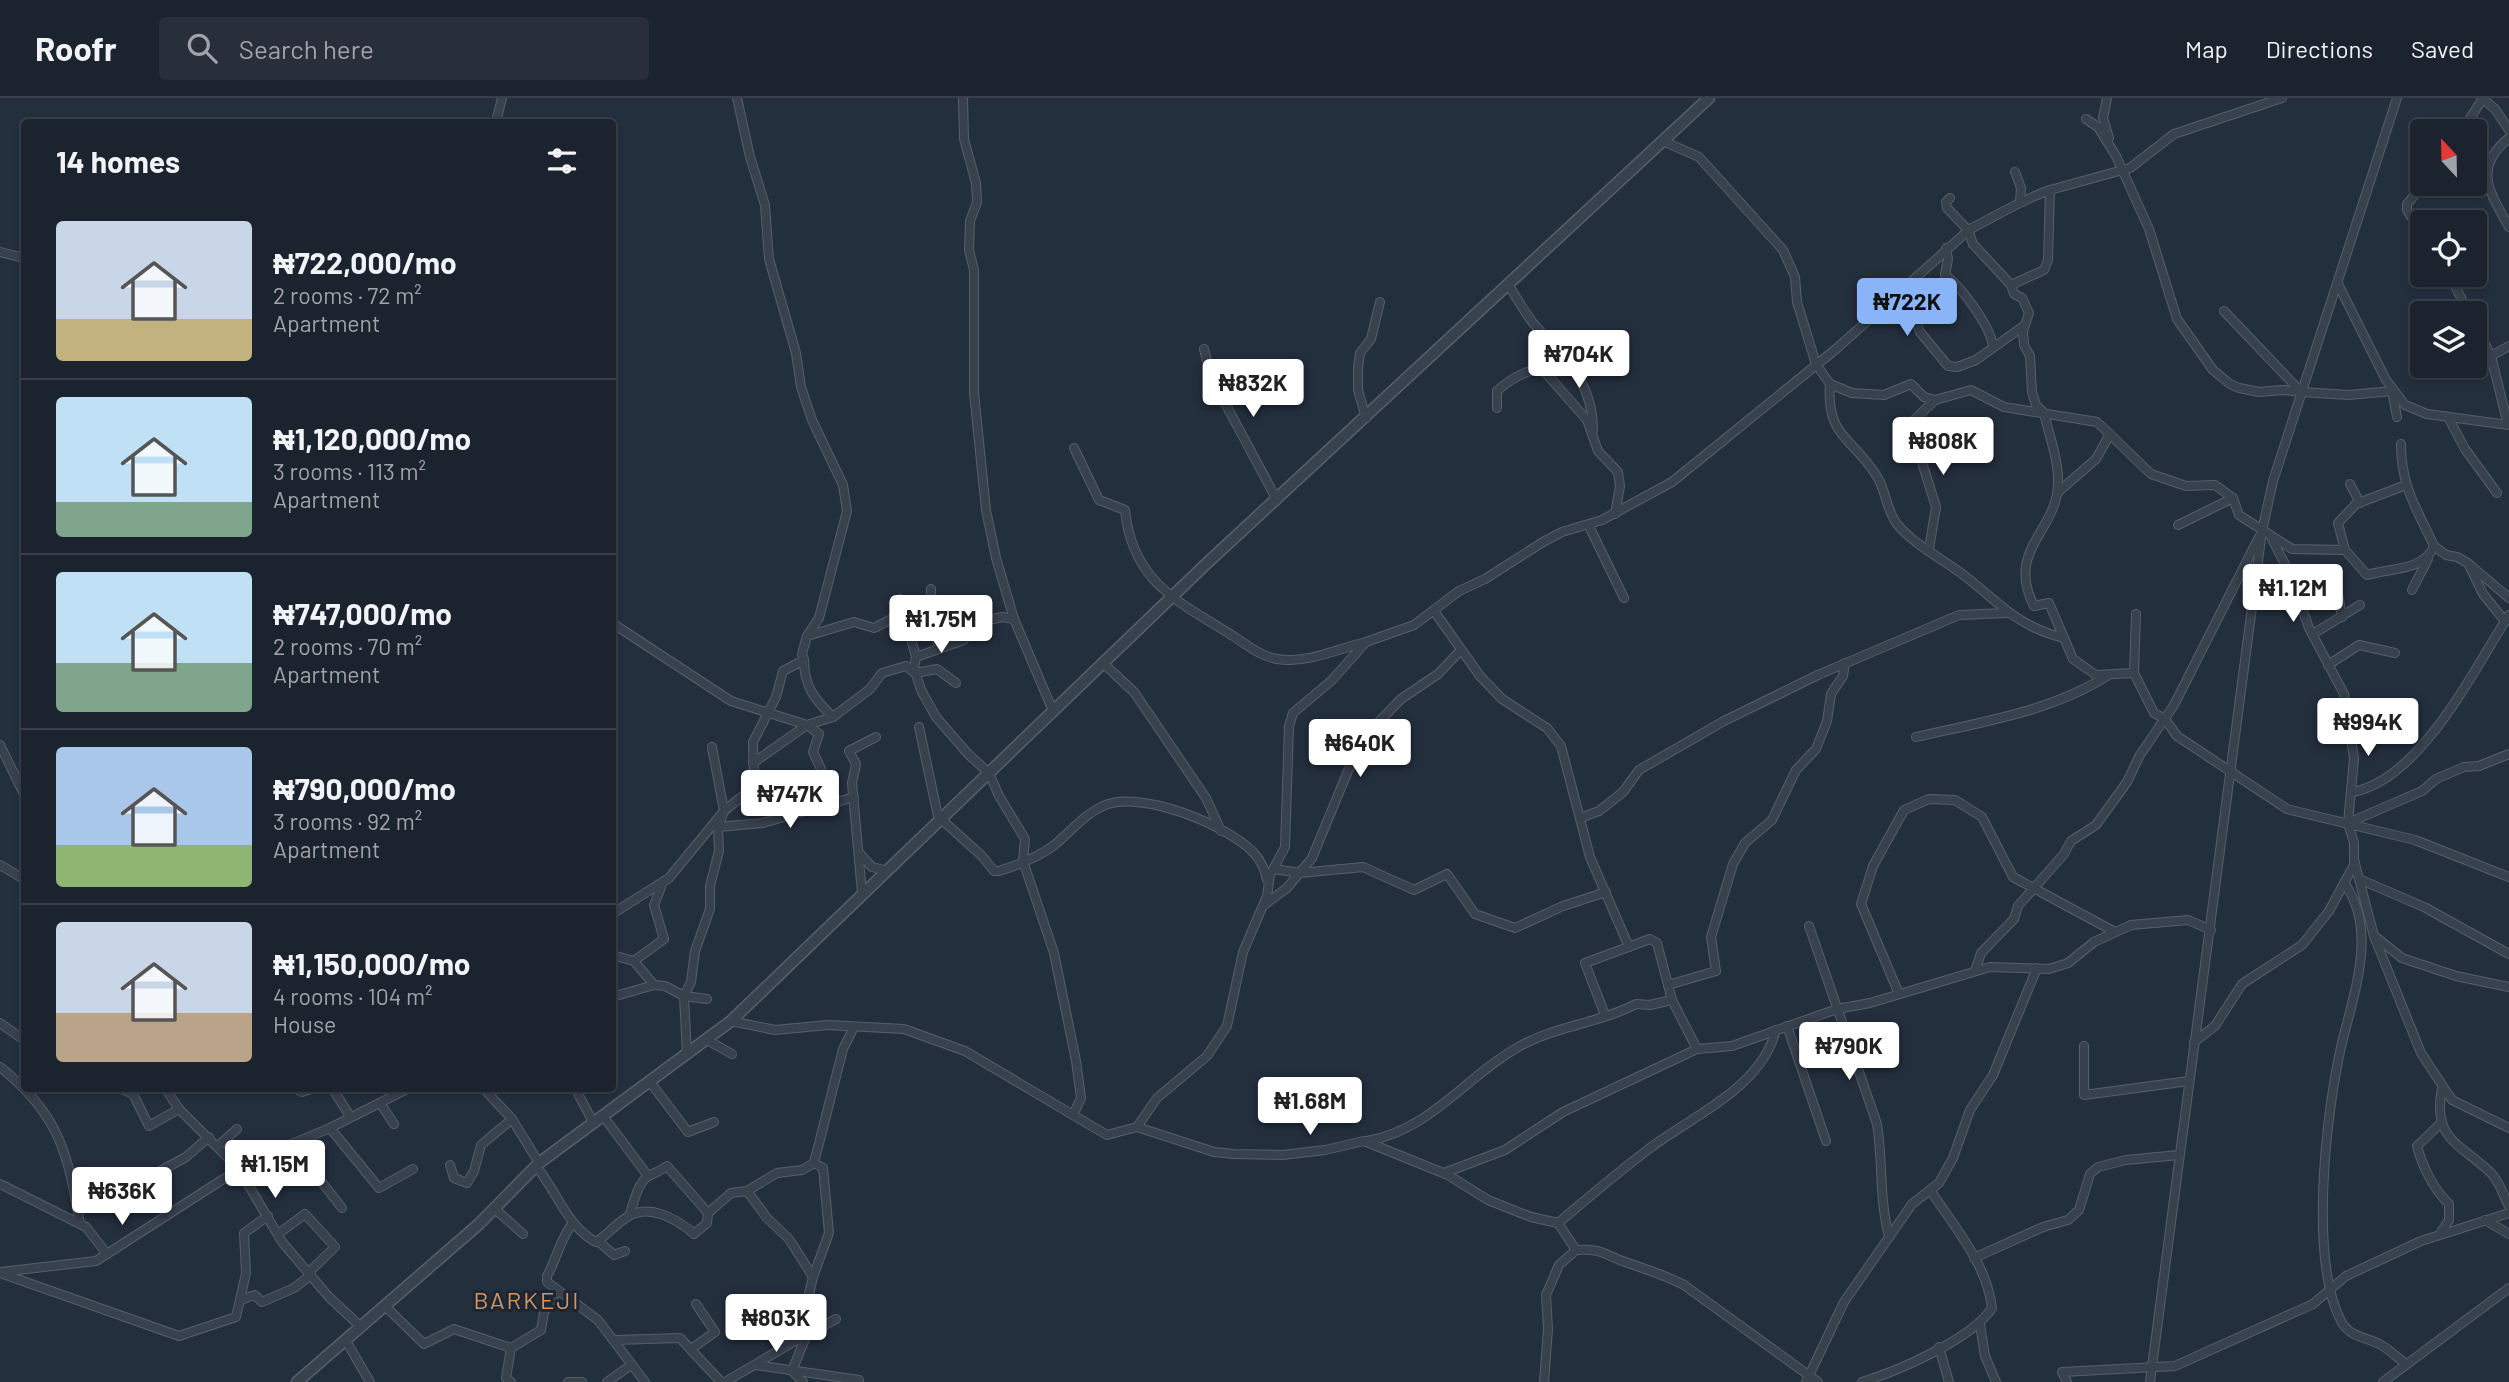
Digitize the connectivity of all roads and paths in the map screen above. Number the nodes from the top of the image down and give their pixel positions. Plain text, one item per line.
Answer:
1 (502, 98) edge
2 (737, 98) edge
3 (963, 98) edge
4 (1709, 98) edge
5 (2107, 98) edge
6 (2282, 98) edge
7 (2397, 98) edge
8 (2482, 98) edge
9 (497, 119) edge
10 (2085, 119) dead end
11 (2469, 119) edge
12 (2509, 130) edge
13 (2509, 138) edge
14 (1663, 141) junction
15 (2122, 170) junction
16 (2015, 172) dead end
17 (2050, 190) junction
18 (2414, 196) edge
19 (1950, 198) dead end
20 (2020, 202) junction
21 (2410, 215) edge
22 (2509, 227) edge
23 (1968, 230) junction
24 (1945, 248) junction
25 (0, 252) edge
26 (21, 257) edge
27 (2338, 284) junction
28 (2011, 285) junction
29 (1509, 286) junction
30 (1903, 286) junction
31 (1380, 302) dead end
32 (2224, 311) dead end
33 (2025, 325) junction
34 (1993, 345) junction
35 (2509, 346) edge
36 (2487, 348) edge
37 (1204, 349) dead end
38 (2491, 356) junction
39 (1816, 364) junction
40 (1830, 384) junction
41 (2392, 391) junction
42 (2301, 392) junction
43 (1935, 400) junction
44 (1497, 408) dead end
45 (2044, 414) junction
46 (2397, 417) dead end
47 (2448, 417) junction
48 (1366, 418) junction
49 (2509, 425) edge
50 (1593, 434) junction
51 (2110, 434) junction
52 (2401, 444) dead end
53 (1074, 447) dead end
54 (2350, 484) dead end
55 (2406, 485) junction
56 (2057, 493) junction
57 (2497, 493) dead end
58 (2233, 498) junction
59 (1277, 500) junction
60 (2360, 503) junction
61 (1615, 514) junction
62 (2178, 525) dead end
63 (1589, 526) junction
64 (2262, 531) junction
65 (2272, 538) junction
66 (2434, 546) junction
67 (1929, 550) junction
68 (2345, 550) junction
69 (2430, 557) junction
70 (2468, 564) junction
71 (2335, 576) dead end
72 (931, 589) dead end
73 (2412, 590) dead end
74 (1171, 598) junction
75 (1624, 598) dead end
76 (2509, 598) edge
77 (900, 599) dead end
78 (2360, 606) dead end
79 (1433, 611) junction
80 (2007, 612) junction
81 (903, 613) junction
82 (2136, 614) dead end
83 (2342, 617) junction
84 (2507, 618) edge
85 (1014, 619) junction
86 (616, 626) edge
87 (2313, 634) junction
88 (807, 636) junction
89 (2064, 638) junction
90 (1366, 642) junction
91 (939, 648) junction
92 (1461, 650) junction
93 (2396, 653) dead end
94 (916, 657) junction
95 (804, 660) junction
96 (1103, 663) junction
97 (1845, 663) junction
98 (2328, 665) junction
99 (915, 673) junction
100 (2134, 673) junction
101 (2107, 676) junction
102 (956, 683) dead end
103 (769, 711) junction
104 (1054, 711) junction
105 (833, 717) junction
106 (2165, 719) junction
107 (807, 725) junction
108 (919, 727) dead end
109 (876, 737) dead end
110 (1916, 737) dead end
111 (0, 745) edge
112 (712, 747) dead end
113 (2509, 754) edge
114 (753, 763) junction
115 (989, 773) junction
116 (2230, 773) junction
117 (21, 788) edge
118 (2353, 792) junction
119 (854, 797) junction
120 (837, 803) junction
121 (724, 811) junction
122 (1580, 818) junction
123 (940, 820) junction
124 (2348, 822) junction
125 (718, 827) junction
126 (1222, 831) junction
127 (860, 854) junction
128 (1023, 863) junction
129 (2355, 863) junction
130 (0, 865) edge
131 (1274, 869) junction
132 (888, 871) junction
133 (1300, 873) junction
134 (21, 877) edge
135 (2509, 877) edge
136 (2359, 879) junction
137 (663, 882) junction
138 (2344, 883) junction
139 (1269, 886) junction
140 (2033, 888) junction
141 (1606, 892) junction
142 (862, 893) junction
143 (1264, 905) junction
144 (616, 911) edge
145 (1808, 926) dead end
146 (2211, 930) junction
147 (2115, 932) junction
148 (2374, 936) junction
149 (1629, 947) junction
150 (2509, 954) edge
151 (616, 956) edge
152 (634, 961) junction
153 (2037, 968) junction
154 (1975, 971) junction
155 (654, 985) junction
156 (1668, 985) junction
157 (2509, 987) edge
158 (1899, 994) junction
159 (616, 996) edge
160 (684, 996) junction
161 (706, 999) dead end
162 (1672, 1000) junction
163 (1837, 1009) junction
164 (1605, 1015) junction
165 (731, 1021) junction
166 (0, 1023) edge
167 (1787, 1026) junction
168 (855, 1027) junction
169 (1776, 1030) junction
170 (21, 1038) edge
171 (707, 1040) junction
172 (2194, 1042) junction
173 (2084, 1046) dead end
174 (1697, 1049) junction
175 (687, 1054) junction
176 (732, 1054) dead end
177 (0, 1067) edge
178 (2189, 1081) junction
179 (650, 1082) junction
180 (21, 1085) edge
181 (2442, 1088) junction
182 (28, 1092) edge
183 (128, 1092) edge
184 (167, 1092) edge
185 (334, 1092) edge
186 (401, 1092) edge
187 (487, 1092) edge
188 (578, 1092) edge
189 (380, 1103) junction
190 (179, 1109) junction
191 (1073, 1115) junction
192 (349, 1116) junction
193 (512, 1119) junction
194 (598, 1119) junction
195 (714, 1122) dead end
196 (2441, 1123) junction
197 (394, 1124) dead end
198 (1137, 1127) junction
199 (330, 1128) junction
200 (2509, 1128) edge
201 (237, 1129) dead end
202 (209, 1137) junction
203 (1364, 1141) junction
204 (1826, 1141) dead end
205 (292, 1143) junction
206 (218, 1146) junction
207 (2179, 1155) junction
208 (814, 1163) junction
209 (450, 1165) dead end
210 (538, 1165) junction
211 (413, 1169) dead end
212 (162, 1170) dead end
213 (239, 1170) junction
214 (1444, 1173) junction
215 (648, 1176) junction
216 (0, 1184) edge
217 (1930, 1190) junction
218 (747, 1191) junction
219 (2509, 1206) edge
220 (342, 1208) dead end
221 (495, 1209) junction
222 (708, 1213) junction
223 (2509, 1213) edge
224 (268, 1216) junction
225 (629, 1216) junction
226 (2485, 1220) junction
227 (573, 1223) junction
228 (1558, 1223) junction
229 (80, 1224) junction
230 (278, 1234) junction
231 (523, 1234) dead end
232 (2439, 1234) junction
233 (2509, 1234) edge
234 (1889, 1236) junction
235 (598, 1241) junction
236 (1576, 1250) junction
237 (625, 1251) dead end
238 (107, 1254) junction
239 (1974, 1258) junction
240 (0, 1273) edge
241 (310, 1274) junction
242 (813, 1277) junction
243 (2509, 1288) edge
244 (557, 1291) junction
245 (2331, 1292) junction
246 (240, 1300) junction
247 (696, 1304) dead end
248 (385, 1307) junction
249 (836, 1320) dead end
250 (1980, 1325) junction
251 (361, 1327) junction
252 (807, 1335) junction
253 (615, 1340) junction
254 (346, 1341) junction
255 (1939, 1347) junction
256 (511, 1348) junction
257 (691, 1349) junction
258 (631, 1364) junction
259 (2406, 1364) junction
260 (755, 1365) junction
261 (2152, 1367) junction
262 (792, 1371) junction
263 (1807, 1379) edge
264 (859, 1380) dead end
265 (297, 1382) edge
266 (370, 1382) edge
267 (511, 1382) edge
268 (568, 1382) edge
269 (582, 1382) edge
270 (607, 1382) edge
271 (645, 1382) edge
272 (723, 1382) edge
273 (803, 1382) edge
274 (1544, 1382) edge
275 (1818, 1382) edge
276 (1862, 1382) edge
277 (1949, 1382) edge
278 (1996, 1382) edge
279 (2067, 1382) edge
280 (2150, 1382) edge
281 (2383, 1382) edge

1 - 9 street
2 - 88 street
3 - 85 street
4 - 14 street
5 - 15 street
6 - 15 street
7 - 27 street
8 - 11 street
8 - 12 street
10 - 15 street
13 - 22 street
14 - 29 street
14 - 39 street
15 - 17 street
15 - 42 street
16 - 20 street
17 - 20 street
17 - 28 street
18 - 21 street
19 - 23 street
20 - 23 street
23 - 24 street
23 - 28 street
24 - 30 street
24 - 34 street
25 - 26 street
27 - 41 street
27 - 42 street
28 - 33 street
29 - 48 street
29 - 50 street
30 - 34 street
30 - 39 street
31 - 48 street
32 - 42 street
33 - 34 street
33 - 45 street
35 - 38 street
36 - 38 street
37 - 59 street
38 - 49 street
39 - 40 street
39 - 61 street
40 - 43 street
40 - 67 street
41 - 42 street
41 - 46 street
41 - 47 street
42 - 64 street
43 - 45 street
43 - 67 street
44 - 50 street
45 - 51 street
45 - 56 street
47 - 49 street
47 - 57 street
48 - 59 street
50 - 61 street
51 - 56 street
51 - 58 street
52 - 55 street
53 - 74 street
54 - 60 street
55 - 60 street
55 - 66 street
56 - 89 street
58 - 62 street
58 - 64 street
59 - 74 street
60 - 68 street
61 - 63 street
63 - 75 street
63 - 79 street
64 - 65 street
64 - 106 street
64 - 116 street
65 - 68 street
65 - 87 street
66 - 69 street
66 - 70 street
67 - 80 street
68 - 69 street
69 - 73 street
70 - 76 street
70 - 84 street
71 - 83 street
72 - 91 street
74 - 90 street
74 - 96 street
77 - 81 street
78 - 83 street
79 - 90 street
79 - 92 street
80 - 89 street
80 - 97 street
81 - 88 street
81 - 94 street
82 - 100 street
83 - 87 street
84 - 118 street
85 - 91 street
85 - 104 street
86 - 103 street
87 - 98 street
88 - 95 street
89 - 101 street
90 - 131 street
91 - 94 street
92 - 122 street
92 - 133 street
93 - 98 street
94 - 99 street
95 - 103 street
95 - 105 street
96 - 104 street
96 - 126 street
97 - 122 street
97 - 156 street
98 - 118 street
99 - 102 street
99 - 105 street
99 - 115 street
100 - 101 street
100 - 106 street
101 - 110 street
103 - 107 street
103 - 114 street
104 - 115 street
105 - 107 street
106 - 116 street
106 - 140 street
107 - 114 street
107 - 120 street
108 - 123 street
109 - 119 street
111 - 117 street
112 - 121 street
113 - 124 street
114 - 121 street
115 - 123 street
115 - 128 street
116 - 124 street
116 - 146 street
118 - 124 street
119 - 120 street
119 - 127 street
120 - 125 street
121 - 125 street
121 - 137 street
122 - 141 street
123 - 128 street
123 - 132 street
124 - 129 street
124 - 135 street
125 - 160 street
126 - 128 street
126 - 139 street
127 - 132 street
127 - 142 street
128 - 191 street
129 - 136 street
129 - 138 street
130 - 134 street
131 - 133 street
131 - 139 street
132 - 142 street
133 - 141 street
133 - 143 street
136 - 148 street
136 - 150 street
137 - 144 street
137 - 152 street
138 - 172 street
138 - 245 street
139 - 143 street
140 - 147 street
140 - 154 street
140 - 158 street
141 - 149 street
142 - 165 street
143 - 198 street
145 - 163 street
146 - 147 street
146 - 172 street
147 - 153 street
148 - 157 street
148 - 181 street
149 - 156 street
149 - 164 street
151 - 152 street
152 - 155 street
153 - 154 street
153 - 217 street
154 - 158 street
155 - 159 street
155 - 160 street
156 - 162 street
158 - 163 street
160 - 161 street
160 - 175 street
162 - 164 street
162 - 174 street
163 - 167 street
163 - 234 street
164 - 203 street
165 - 168 street
165 - 171 street
166 - 170 street
167 - 169 street
167 - 204 street
168 - 191 street
168 - 208 street
169 - 174 street
169 - 228 street
171 - 175 street
171 - 176 street
172 - 178 street
173 - 178 street
174 - 214 street
175 - 179 street
177 - 180 street
178 - 207 street
179 - 194 street
179 - 195 street
181 - 196 street
181 - 200 street
182 - 229 street
183 - 190 street
184 - 190 street
185 - 192 street
186 - 189 street
187 - 193 street
188 - 194 street
189 - 192 street
189 - 197 street
190 - 202 street
191 - 198 street
192 - 199 street
193 - 209 street
193 - 210 street
194 - 210 street
194 - 215 street
196 - 219 street
196 - 232 street
198 - 203 street
199 - 205 street
199 - 211 street
201 - 206 street
202 - 206 street
202 - 212 street
203 - 214 street
205 - 213 street
205 - 220 street
206 - 213 street
207 - 239 street
207 - 261 street
208 - 218 street
208 - 242 street
210 - 221 street
210 - 227 street
213 - 224 street
213 - 238 street
214 - 228 street
215 - 222 street
215 - 225 street
216 - 229 street
217 - 234 street
217 - 239 street
218 - 222 street
218 - 242 street
221 - 231 street
221 - 248 street
222 - 225 street
223 - 226 street
224 - 230 street
224 - 246 street
225 - 235 street
226 - 232 street
226 - 233 street
227 - 235 street
227 - 244 street
228 - 236 street
229 - 238 street
230 - 241 street
230 - 241 street
232 - 245 street
234 - 263 street
235 - 237 street
236 - 263 street
236 - 274 street
238 - 240 street
239 - 250 street
240 - 246 street
241 - 246 street
241 - 251 street
242 - 252 street
243 - 259 street
244 - 253 street
244 - 256 street
245 - 259 street
245 - 261 street
247 - 257 street
248 - 251 street
248 - 256 street
249 - 252 street
250 - 255 street
250 - 278 street
251 - 254 street
252 - 260 street
252 - 262 street
253 - 257 street
253 - 258 street
254 - 265 street
254 - 266 street
255 - 276 street
255 - 277 street
256 - 267 street
257 - 272 street
258 - 270 street
258 - 271 street
259 - 281 street
260 - 262 street
260 - 272 street
261 - 279 street
261 - 280 street
262 - 264 street
262 - 273 street
263 - 275 street
268 - 269 street

